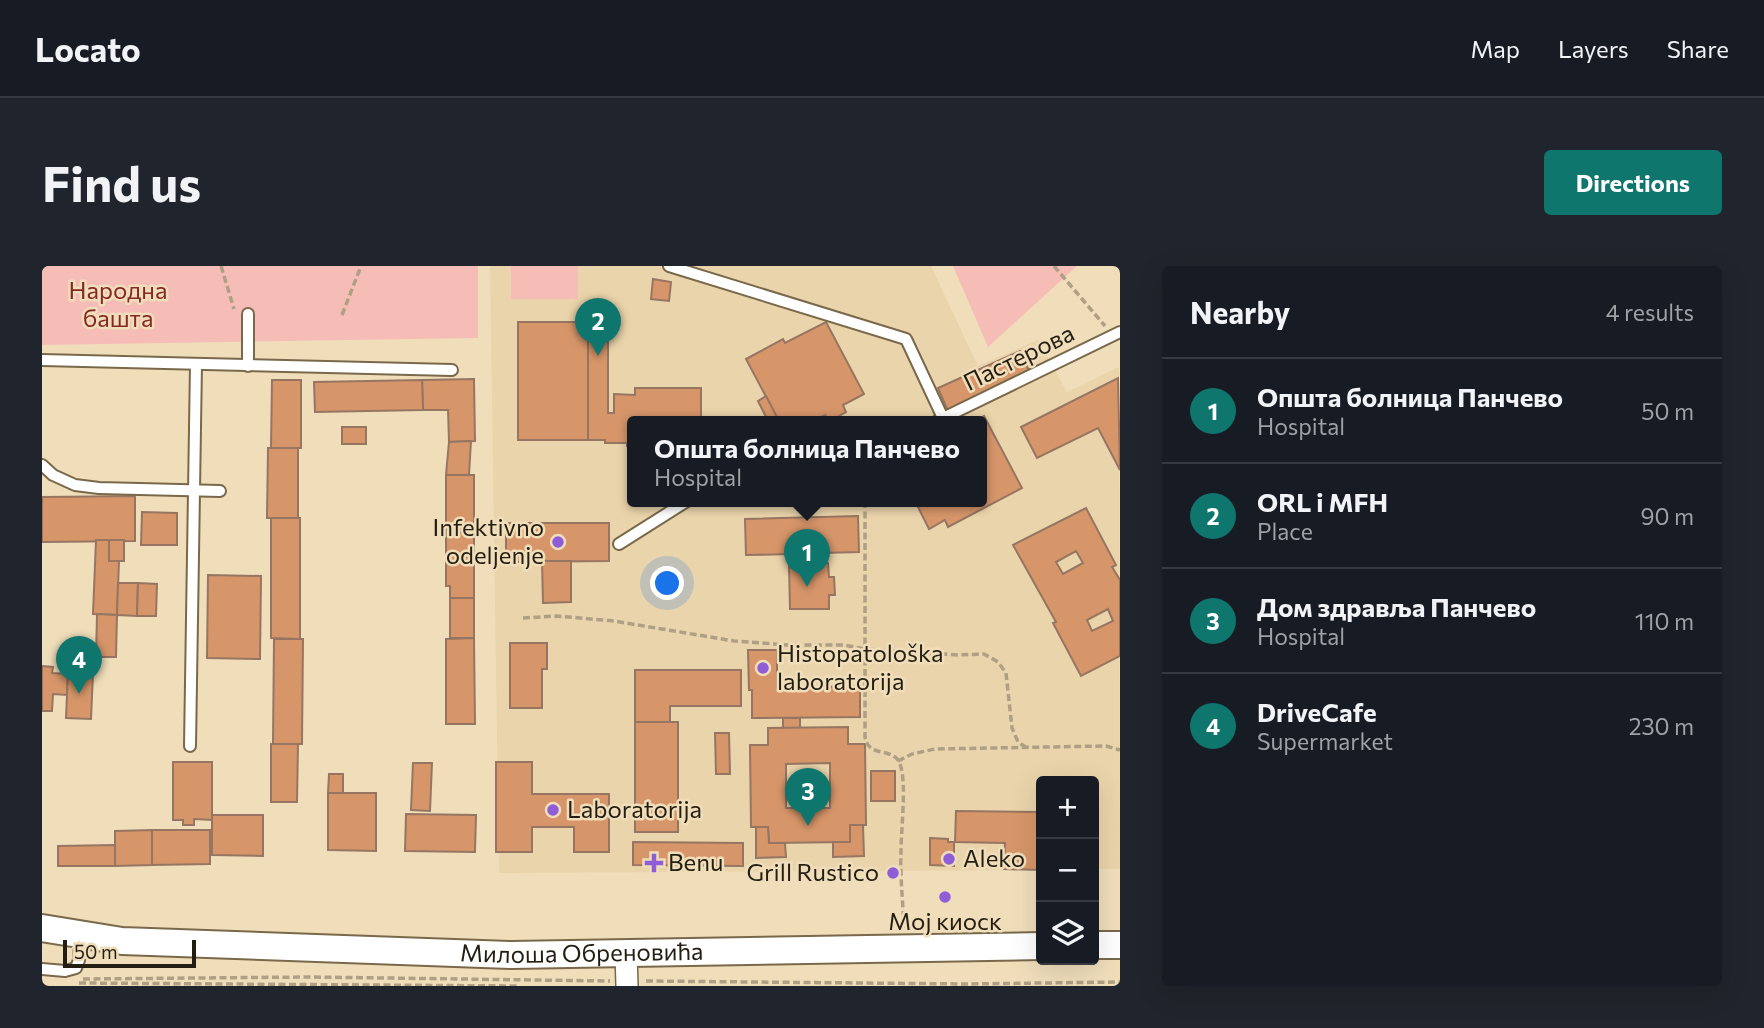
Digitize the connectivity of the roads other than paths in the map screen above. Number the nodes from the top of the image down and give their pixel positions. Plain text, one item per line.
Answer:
1 (669, 266) edge
2 (248, 314) dead end
3 (1116, 333) edge
4 (42, 360) edge
5 (196, 365) junction
6 (248, 366) junction
7 (452, 370) dead end
8 (939, 416) edge
9 (946, 416) edge
10 (42, 465) edge
11 (195, 491) junction
12 (220, 491) dead end
13 (678, 507) edge
14 (619, 544) dead end
15 (190, 746) dead end
16 (42, 915) edge
17 (42, 928) edge
18 (85, 940) junction
19 (1099, 945) edge
20 (1120, 945) edge
21 (42, 946) edge
22 (1036, 946) edge
23 (626, 953) junction
24 (42, 969) edge
25 (627, 984) edge

1 - 8 lane
2 - 6 lane
3 - 9 lane, Пастерова
4 - 5 lane
5 - 6 lane
5 - 11 lane
6 - 7 lane
10 - 11 lane
11 - 12 lane
11 - 15 lane
13 - 14 lane
16 - 18 street
17 - 18 street
18 - 21 street
18 - 23 street, Милоша Обреновића
18 - 24 lane
19 - 20 street
22 - 23 street, Милоша Обреновића
23 - 25 street

